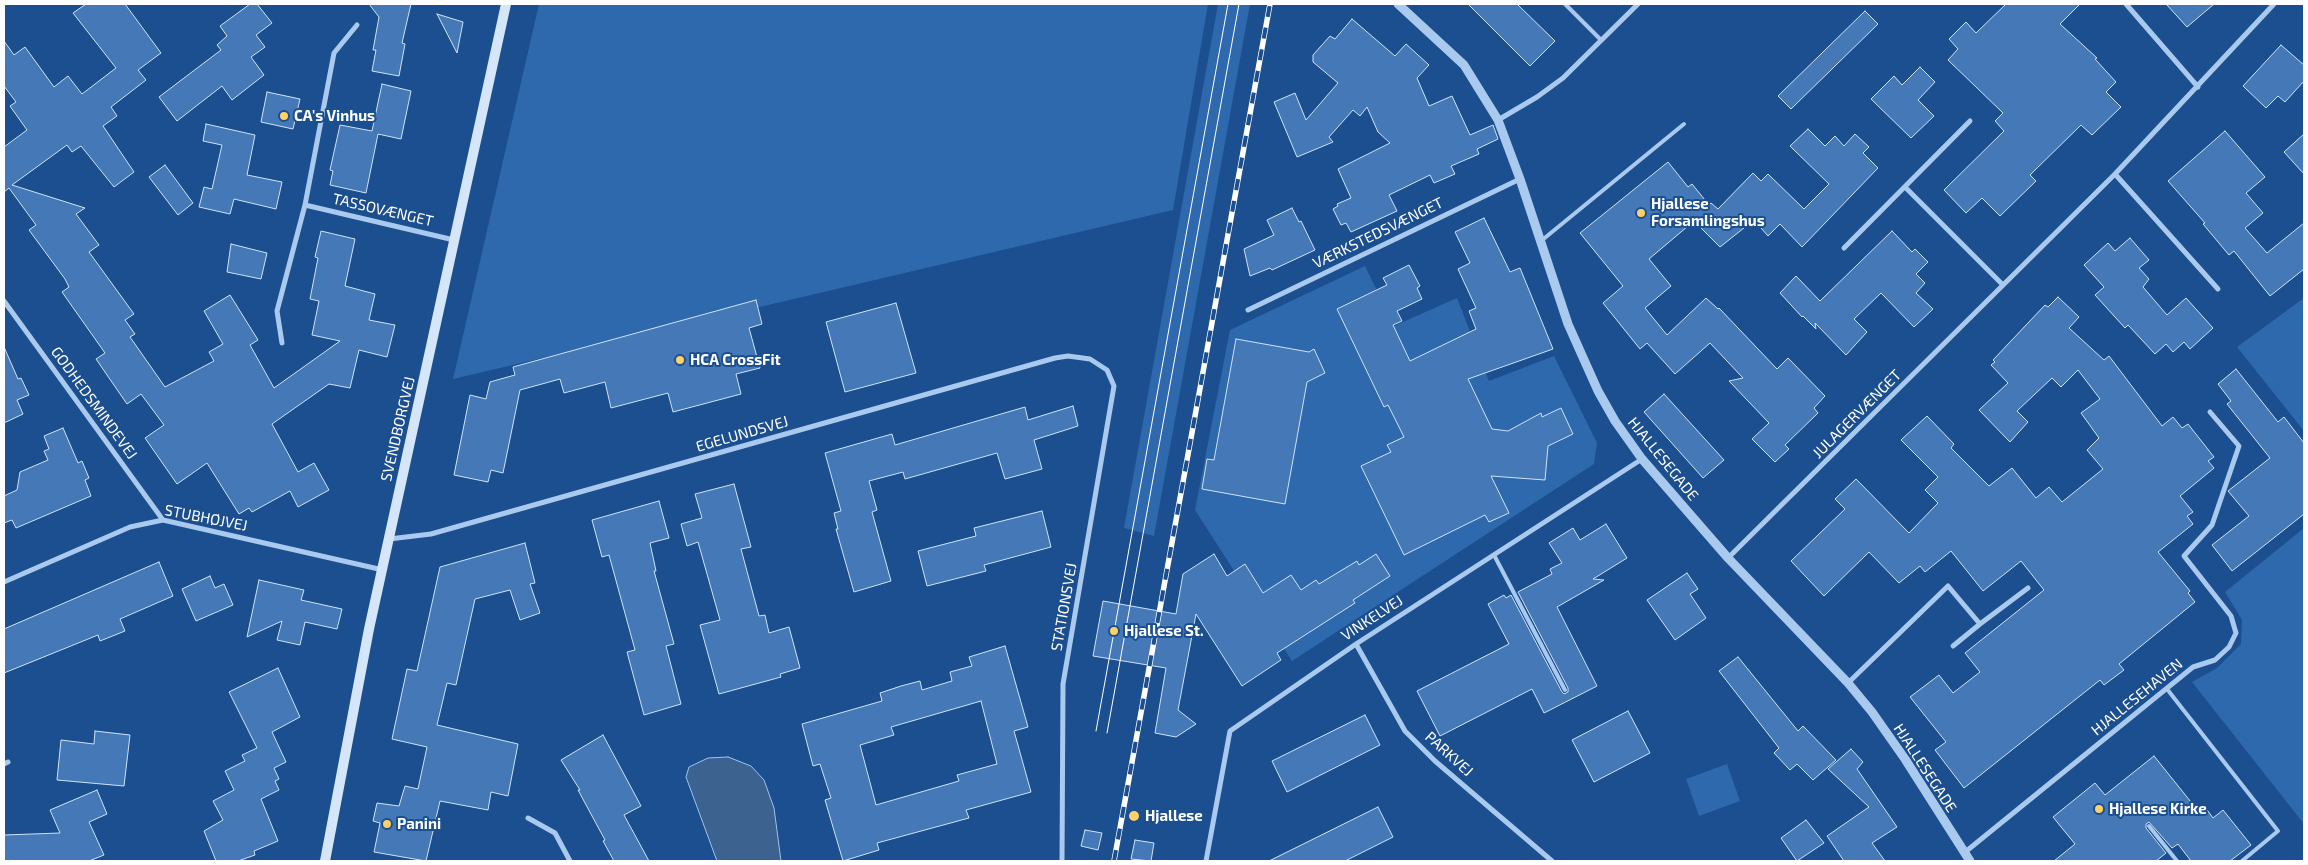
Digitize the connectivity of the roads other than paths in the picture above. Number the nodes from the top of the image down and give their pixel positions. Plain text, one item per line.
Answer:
1 (506, 4) edge
2 (1398, 4) edge
3 (1565, 4) edge
4 (1638, 4) edge
5 (2126, 4) edge
6 (2274, 4) edge
7 (357, 25) dead end
8 (1601, 40) junction
9 (2198, 87) junction
10 (1498, 120) junction
11 (1970, 121) dead end
12 (1684, 124) dead end
13 (2115, 174) junction
14 (1520, 178) junction
15 (1905, 187) junction
16 (305, 204) junction
17 (455, 240) junction
18 (1541, 241) junction
19 (1844, 248) dead end
20 (2003, 285) junction
21 (2218, 289) dead end
22 (4, 301) edge
23 (1248, 310) dead end
24 (282, 343) dead end
25 (1100, 364) joint
26 (2210, 412) dead end
27 (1642, 459) junction
28 (163, 520) junction
29 (389, 540) junction
30 (1494, 555) junction
31 (1728, 558) junction
32 (383, 570) junction
33 (4, 582) edge
34 (2028, 588) dead end
35 (1980, 624) junction
36 (1356, 644) junction
37 (1953, 646) dead end
38 (1848, 683) junction
39 (2167, 689) junction
40 (1565, 690) dead end
41 (528, 818) dead end
42 (2149, 826) dead end
43 (1964, 853) junction
44 (325, 861) edge
45 (570, 861) edge
46 (1062, 861) edge
47 (1206, 861) edge
48 (1552, 861) edge
49 (1970, 861) edge
50 (2177, 861) edge
51 (2242, 861) edge

1 - 17 main road, SVENDBORGVEJ
2 - 10 street, HJALLESEGADE
3 - 8 lane
4 - 8 street
5 - 9 street
6 - 9 street, JULAGERVÆNGET
7 - 16 street
8 - 10 street
9 - 13 street, JULAGERVÆNGET
10 - 14 street, HJALLESEGADE
11 - 15 street
12 - 18 lane
13 - 20 street, JULAGERVÆNGET
13 - 21 street
14 - 18 street, HJALLESEGADE
14 - 23 street, VÆRKSTEDSVÆNGET
15 - 19 street
15 - 20 street
16 - 17 street, TASSOVÆNGET
16 - 24 street
17 - 29 main road, SVENDBORGVEJ
18 - 27 street, HJALLESEGADE
20 - 31 street, JULAGERVÆNGET
22 - 28 street, GODHEDSMINDEVEJ
25 - 29 street, EGELUNDSVEJ
25 - 46 street, STATIONSVEJ
26 - 39 street, HJALLESEHAVEN
27 - 30 street, VINKELVEJ
27 - 31 street, HJALLESEGADE
28 - 32 street, STUBHØJVEJ
28 - 33 street, STUBHØJVEJ
29 - 32 main road, SVENDBORGVEJ
30 - 36 street, VINKELVEJ
30 - 40 lane
31 - 38 street, HJALLESEGADE
32 - 44 main road, SVENDBORGVEJ
34 - 35 street
35 - 37 street
35 - 38 street
36 - 47 street, VINKELVEJ
36 - 48 street, PARKVEJ
38 - 43 street, HJALLESEGADE
39 - 43 street, HJALLESEHAVEN
39 - 51 lane
41 - 45 street
42 - 50 lane
43 - 49 street, HJALLESEGADE

